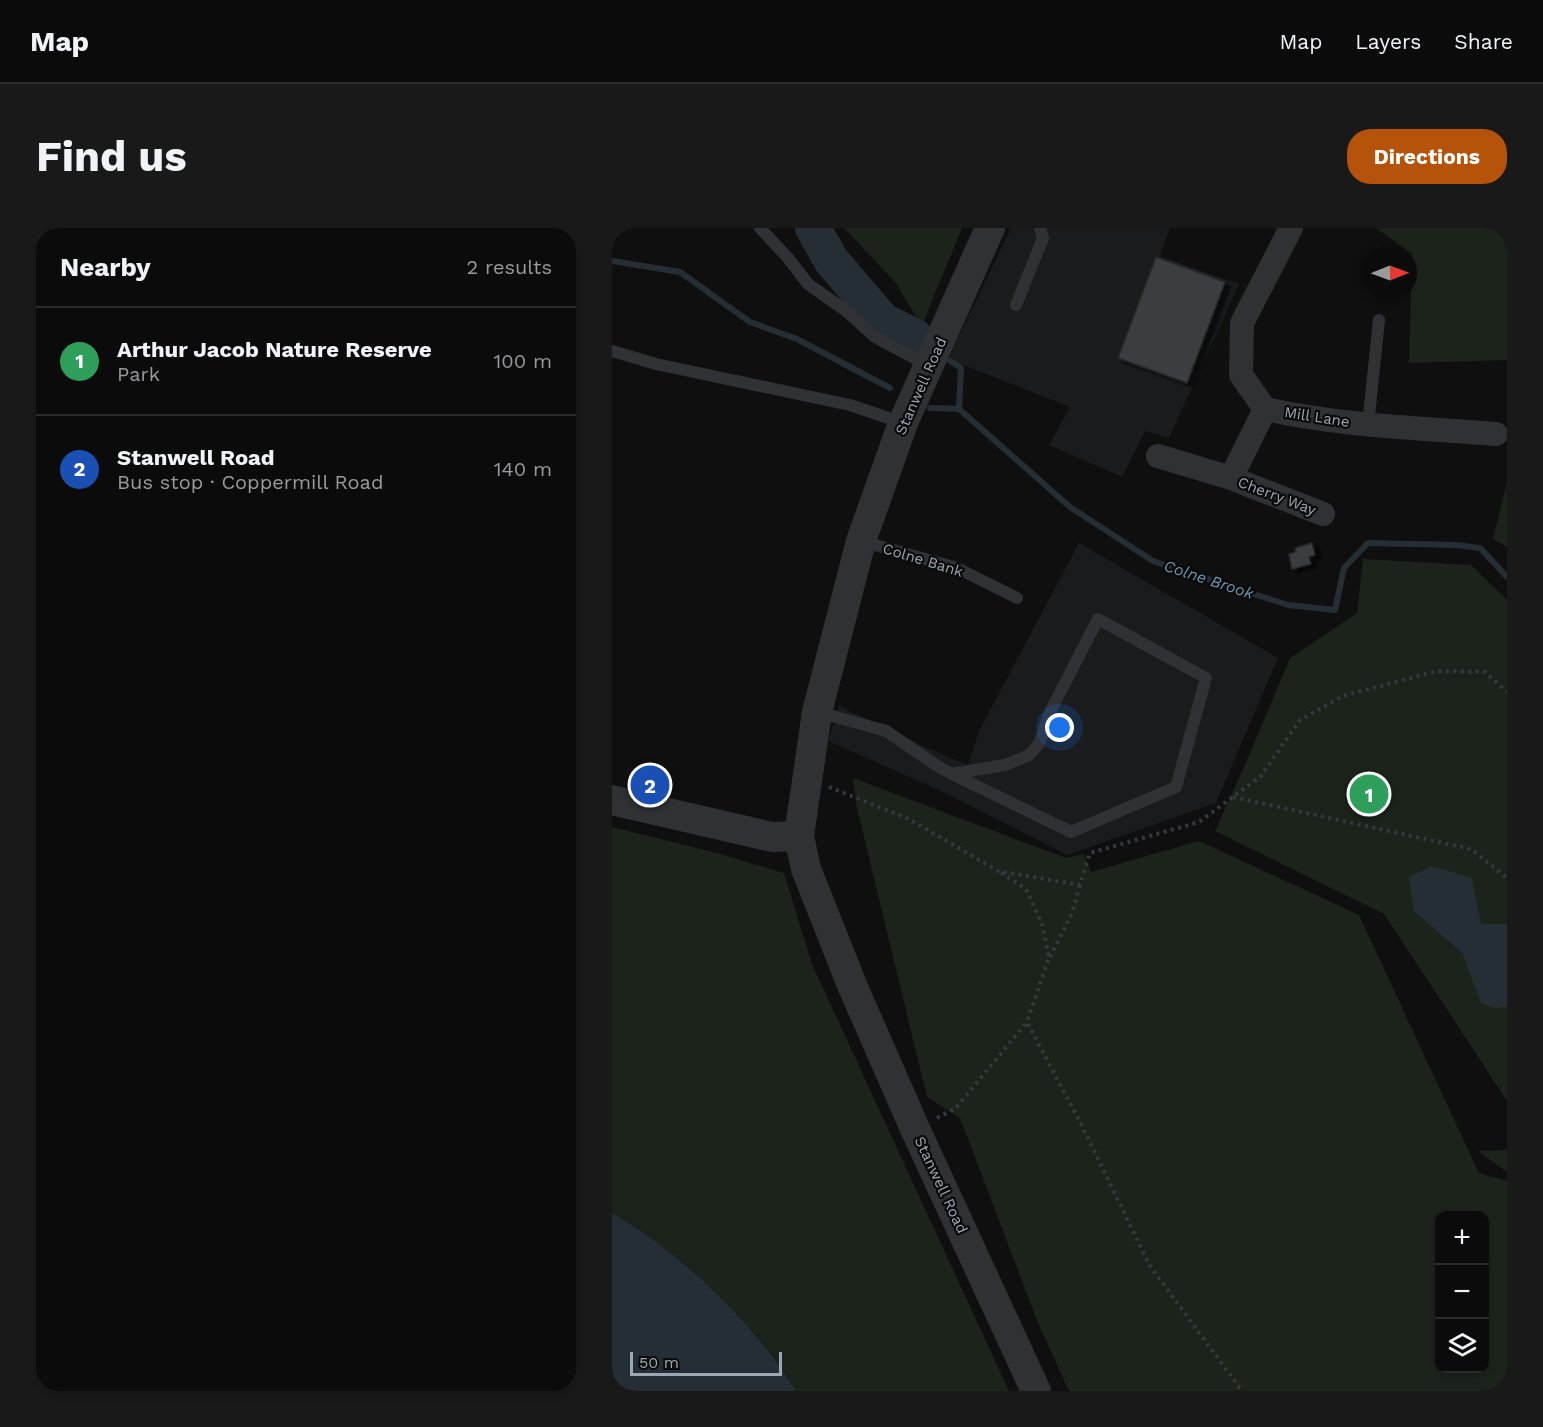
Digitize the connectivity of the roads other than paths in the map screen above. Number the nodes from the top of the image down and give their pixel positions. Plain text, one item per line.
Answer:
1 (760, 228) edge
2 (990, 228) edge
3 (1040, 228) edge
4 (1291, 228) edge
5 (1016, 305) dead end
6 (1379, 320) dead end
7 (612, 351) edge
8 (932, 362) junction
9 (1265, 409) junction
10 (903, 423) junction
11 (1368, 425) junction
12 (1496, 434) dead end
13 (1158, 456) dead end
14 (1231, 478) junction
15 (1323, 514) dead end
16 (861, 541) junction
17 (1017, 598) dead end
18 (817, 712) junction
19 (952, 774) junction
20 (612, 800) edge
21 (799, 836) junction
22 (1036, 1391) edge

1 - 8 lane
2 - 8 street, Stanwell Road
3 - 5 lane
4 - 9 street, Mill Lane
6 - 11 lane
7 - 10 lane
8 - 10 street, Stanwell Road
9 - 11 street, Mill Lane
9 - 14 street, Cherry Way
10 - 16 street, Stanwell Road
11 - 12 street, Mill Lane
13 - 14 street, Cherry Way
14 - 15 street, Cherry Way
16 - 17 lane, Colne Bank
16 - 18 street, Stanwell Road
18 - 19 lane
18 - 21 street, Stanwell Road
19 - 19 lane
20 - 21 street
21 - 22 street, Stanwell Road

